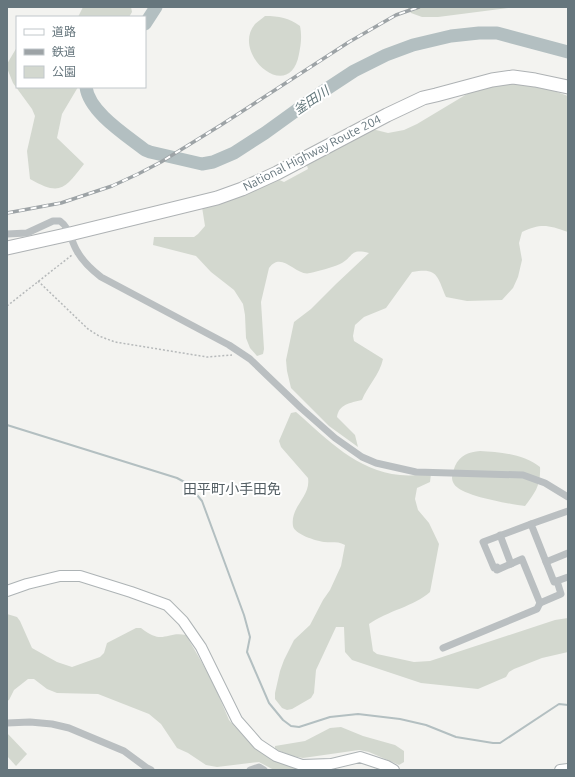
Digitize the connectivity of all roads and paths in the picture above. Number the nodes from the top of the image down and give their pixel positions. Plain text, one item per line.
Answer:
1 (568, 87) edge
2 (7, 234) edge
3 (70, 234) junction
4 (7, 248) edge
5 (77, 251) junction
6 (38, 281) junction
7 (7, 306) edge
8 (243, 354) junction
9 (568, 497) edge
10 (568, 511) edge
11 (531, 524) junction
12 (500, 535) junction
13 (568, 553) edge
14 (546, 562) junction
15 (511, 564) junction
16 (568, 577) edge
17 (557, 581) junction
18 (7, 591) edge
19 (540, 603) junction
20 (443, 648) dead end
21 (7, 723) edge
22 (568, 768) edge
23 (151, 770) edge
24 (250, 770) edge
25 (264, 770) edge
26 (394, 770) edge
27 (560, 770) edge

1 - 3 highway, National Highway Route 204
2 - 3 street
3 - 4 highway, National Highway Route 204
3 - 5 street
5 - 6 path
5 - 8 street
6 - 7 path
6 - 8 path
8 - 9 street
10 - 11 street
11 - 12 street
11 - 14 street
12 - 15 street
12 - 15 street
13 - 14 street
14 - 17 street
15 - 19 street
16 - 17 street
17 - 19 street
18 - 26 main road
19 - 20 street
21 - 23 street
22 - 27 main road
24 - 25 street

